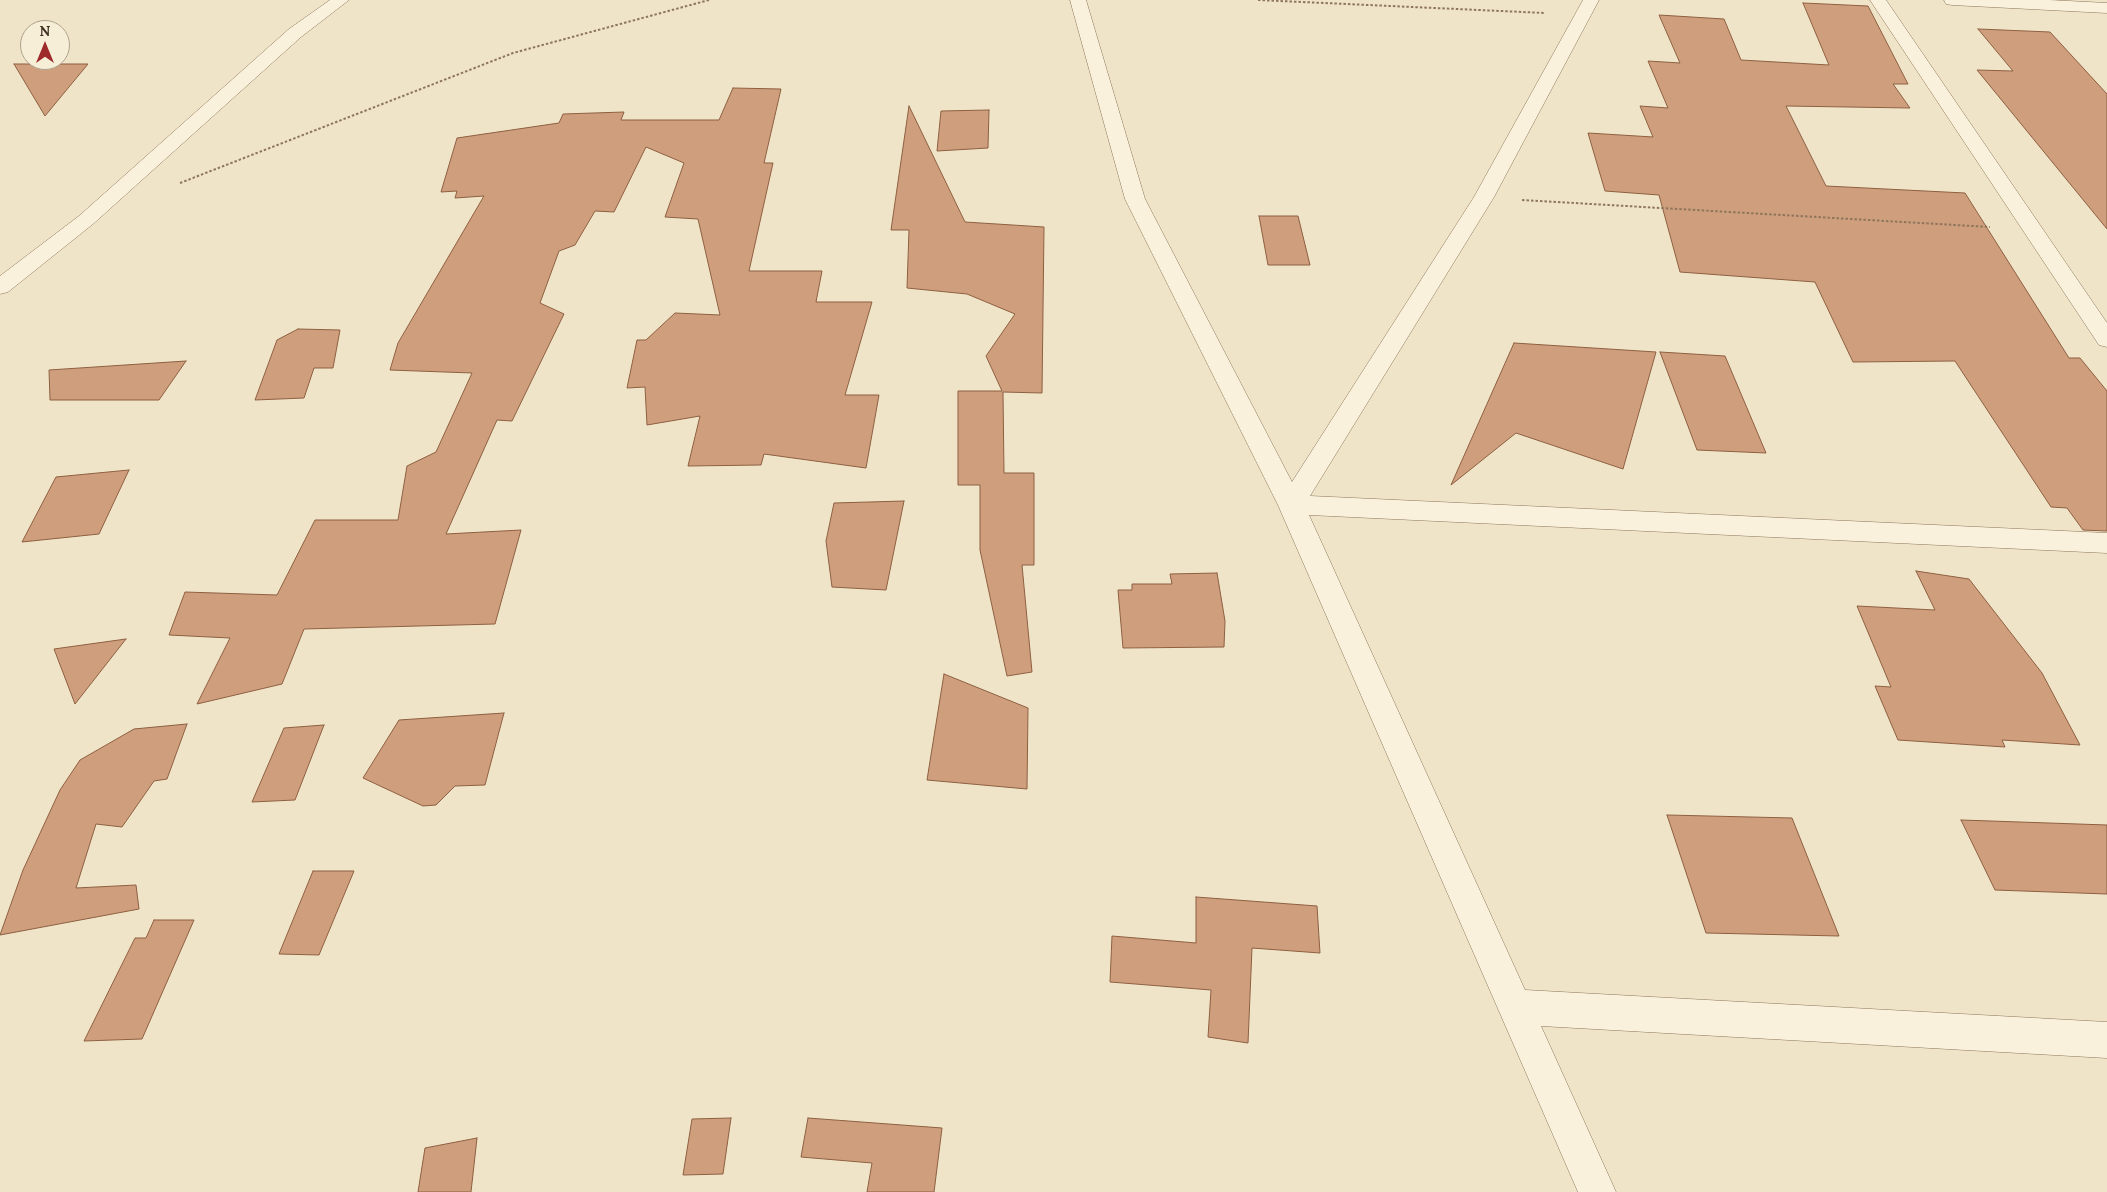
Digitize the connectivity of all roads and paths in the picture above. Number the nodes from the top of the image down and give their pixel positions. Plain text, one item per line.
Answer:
1 (340, 0) edge
2 (709, 0) edge
3 (1078, 0) edge
4 (1258, 0) edge
5 (1878, 0) edge
6 (1952, 0) edge
7 (1587, 7) edge
8 (2107, 8) edge
9 (178, 184) dead end
10 (1484, 197) junction
11 (2033, 229) junction
12 (0, 287) edge
13 (2107, 340) edge
14 (1291, 506) junction
15 (2107, 543) edge
16 (1515, 1007) junction
17 (2107, 1040) edge
18 (1596, 1192) edge

1 - 12 street
2 - 9 path
3 - 14 street
4 - 7 path
5 - 11 street
6 - 8 street
7 - 10 street
10 - 11 path
10 - 14 street
11 - 13 street
14 - 15 street
14 - 16 street
16 - 17 street
16 - 18 street

